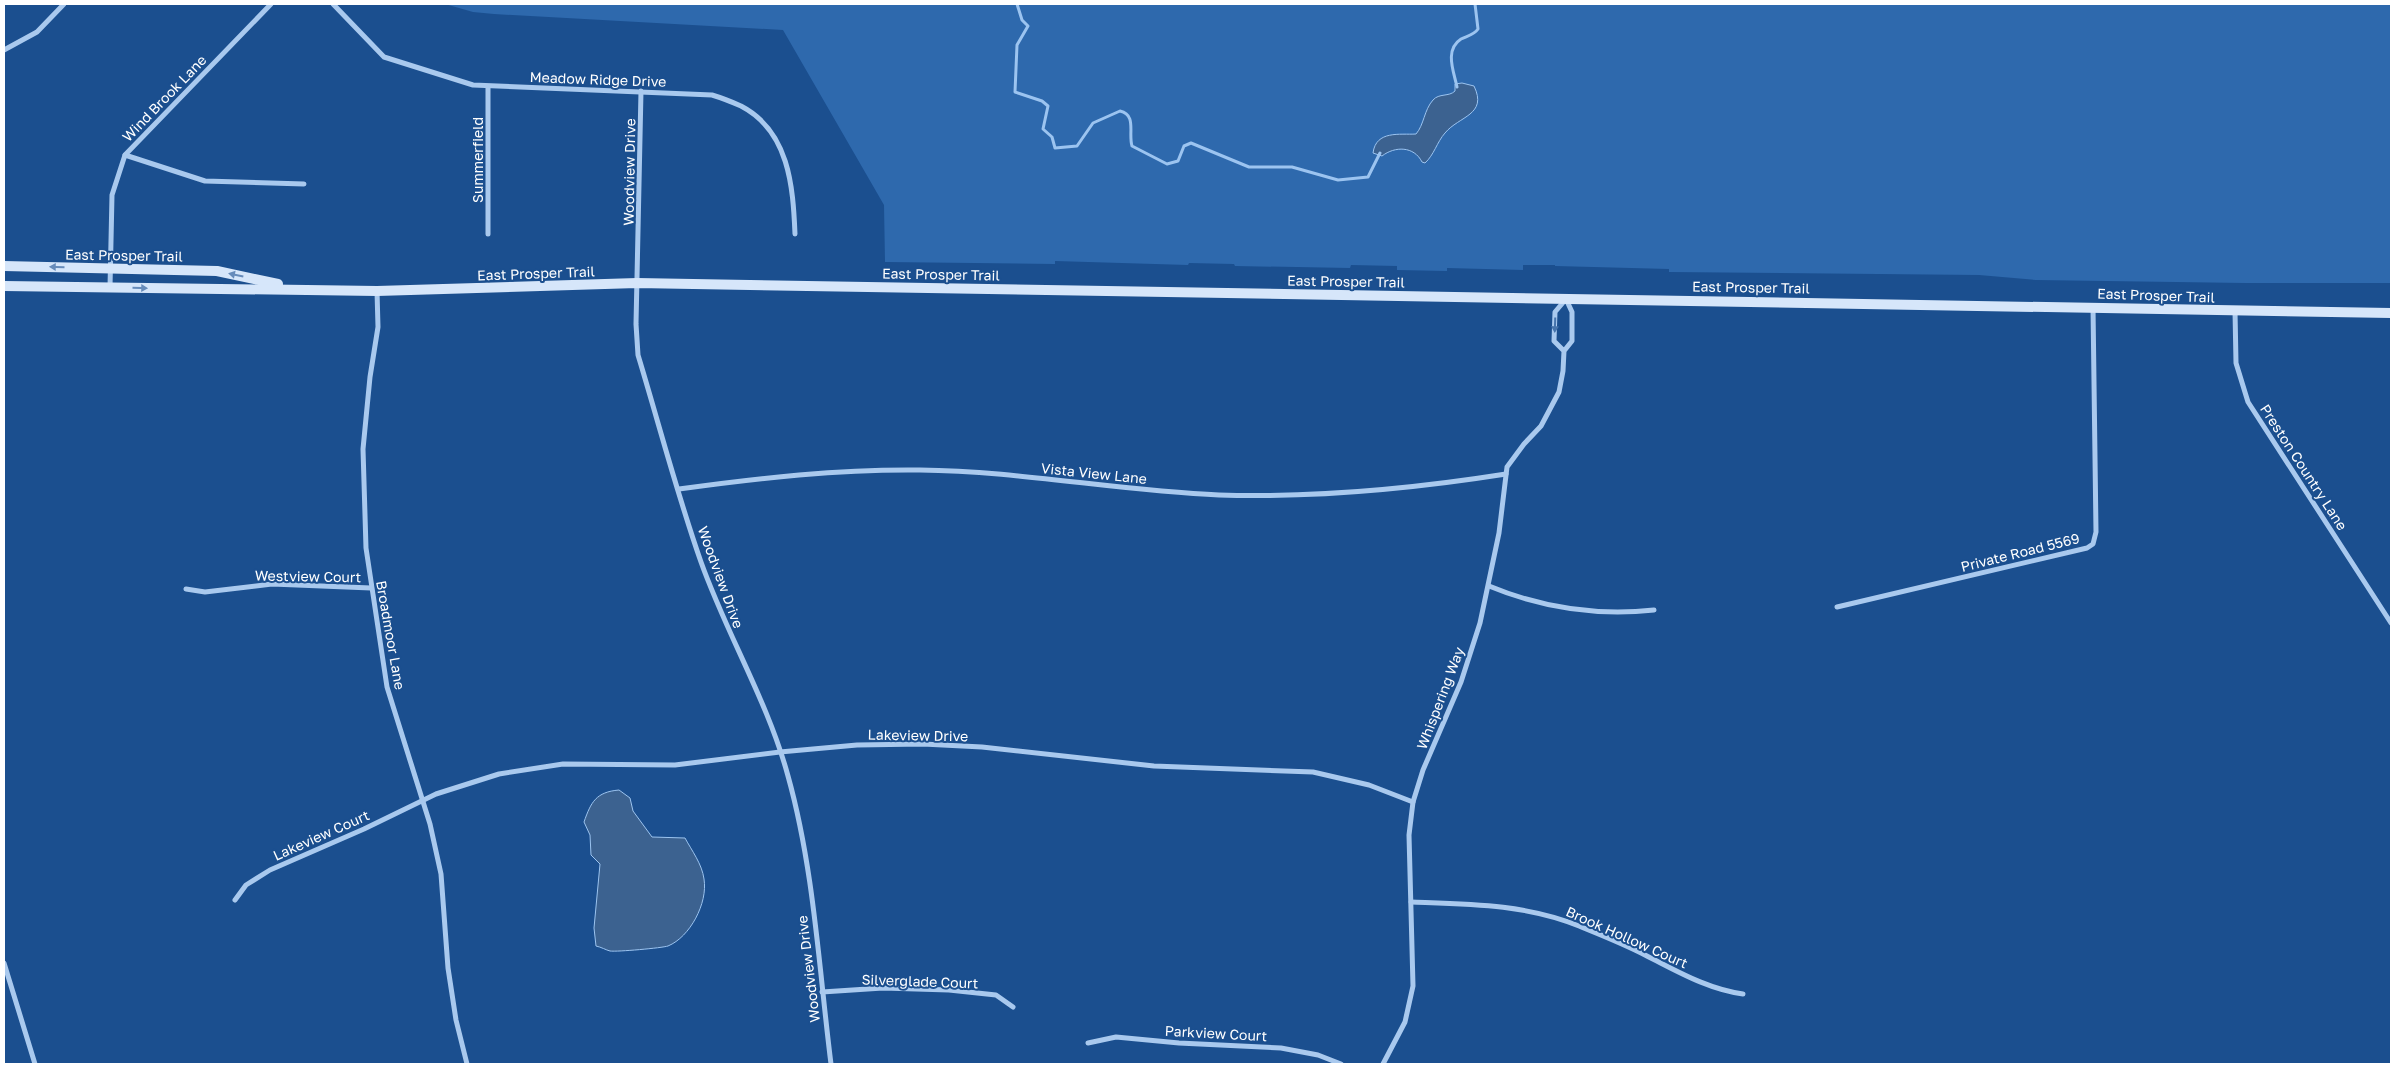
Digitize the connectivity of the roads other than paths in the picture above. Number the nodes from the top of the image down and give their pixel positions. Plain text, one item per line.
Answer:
1 (64, 4) edge
2 (271, 4) edge
3 (333, 4) edge
4 (4, 50) edge
5 (488, 87) junction
6 (641, 91) junction
7 (125, 155) junction
8 (304, 184) dead end
9 (488, 234) dead end
10 (795, 234) dead end
11 (4, 266) edge
12 (110, 268) junction
13 (638, 283) junction
14 (4, 286) edge
15 (110, 287) junction
16 (301, 289) junction
17 (377, 291) junction
18 (1566, 300) junction
19 (2093, 307) junction
20 (2235, 311) junction
21 (2391, 313) edge
22 (1564, 351) junction
23 (1506, 474) junction
24 (679, 489) junction
25 (1489, 586) junction
26 (371, 588) junction
27 (186, 589) dead end
28 (1837, 607) dead end
29 (1654, 610) dead end
30 (2391, 623) edge
31 (780, 752) junction
32 (423, 800) junction
33 (1414, 802) junction
34 (236, 900) dead end
35 (1411, 902) junction
36 (4, 962) edge
37 (822, 992) junction
38 (1743, 994) dead end
39 (1013, 1007) dead end
40 (1088, 1043) dead end
41 (35, 1064) edge
42 (467, 1064) edge
43 (831, 1064) edge
44 (1341, 1064) edge
45 (1383, 1064) edge

1 - 4 street
2 - 7 street, Wind Brook Lane
3 - 5 street, Meadow Ridge Drive
5 - 6 street, Meadow Ridge Drive
5 - 9 street, Summerfield
6 - 10 street, Meadow Ridge Drive
6 - 13 street, Woodview Drive
7 - 8 street
7 - 12 street, Wind Brook Lane
12 -> 11 main road, East Prosper Trail
12 - 15 street, Wind Brook Lane
16 -> 12 main road, East Prosper Trail
13 - 17 main road, East Prosper Trail
13 - 18 main road, East Prosper Trail
13 - 24 street, Woodview Drive
14 - 15 main road, East Prosper Trail
15 -> 16 main road, East Prosper Trail
16 - 17 main road, East Prosper Trail
17 - 26 street, Broadmoor Lane
18 - 19 main road, East Prosper Trail
18 - 22 street, Whispering Way
18 -> 22 street, Whispering Way
19 - 20 main road, East Prosper Trail
19 - 28 street, Private Road 5569
20 - 21 main road, East Prosper Trail
20 - 30 street, Preston Country Lane
22 - 23 street, Whispering Way
23 - 24 street, Vista View Lane
23 - 25 street, Whispering Way
24 - 31 street, Woodview Drive
25 - 29 street
25 - 33 street, Whispering Way
26 - 27 street, Westview Court
26 - 32 street, Broadmoor Lane
31 - 32 street, Lakeview Drive
31 - 33 street, Lakeview Drive
31 - 37 street, Woodview Drive
32 - 34 street, Lakeview Court
32 - 42 street, Broadmoor Lane
33 - 35 street, Whispering Way
35 - 38 street, Brook Hollow Court
35 - 45 street, Whispering Way
36 - 41 street
37 - 39 street, Silverglade Court
37 - 43 street, Woodview Drive
40 - 44 street, Parkview Court

